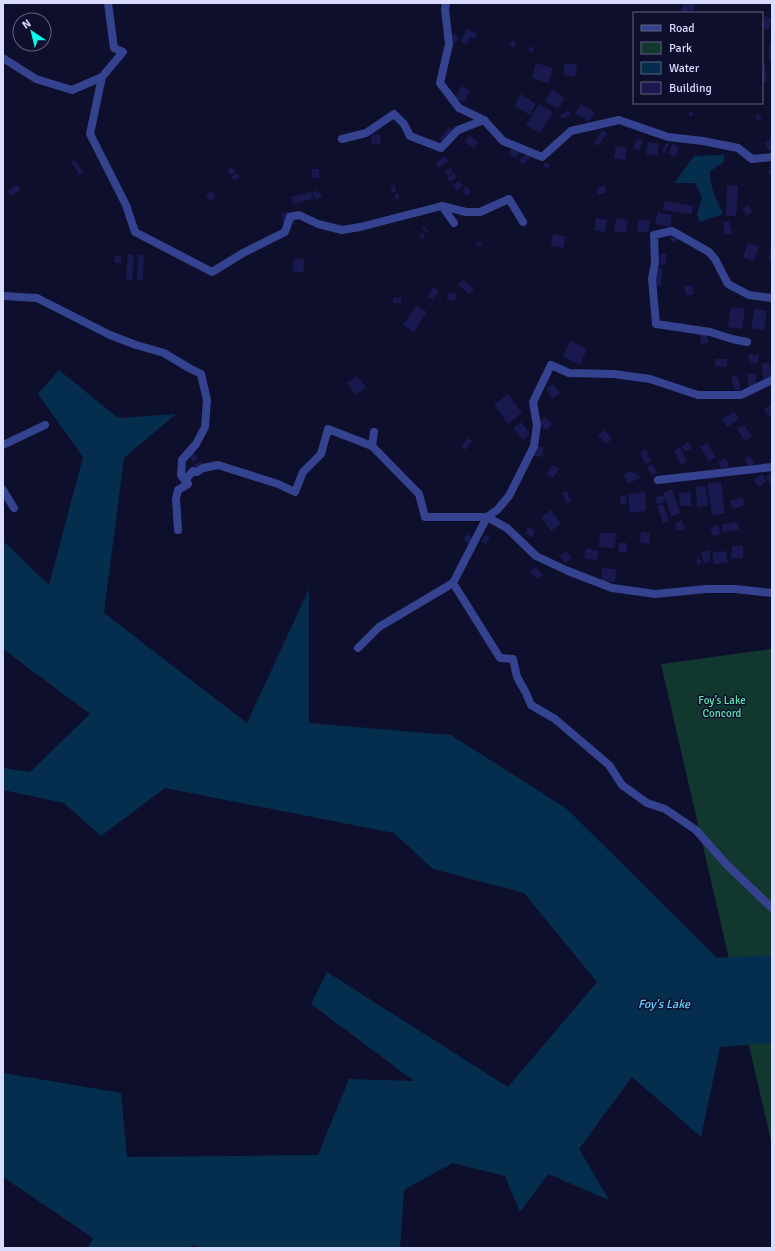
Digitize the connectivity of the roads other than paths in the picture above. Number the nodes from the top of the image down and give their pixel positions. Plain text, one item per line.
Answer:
1 (108, 3) edge
2 (446, 3) edge
3 (3, 58) edge
4 (102, 77) junction
5 (484, 120) junction
6 (342, 139) dead end
7 (772, 157) edge
8 (442, 206) junction
9 (523, 222) dead end
10 (454, 223) dead end
11 (3, 296) edge
12 (772, 298) edge
13 (747, 342) dead end
14 (772, 380) edge
15 (45, 425) dead end
16 (374, 432) dead end
17 (3, 445) edge
18 (372, 446) junction
19 (772, 467) edge
20 (658, 480) dead end
21 (188, 484) junction
22 (3, 490) edge
23 (14, 508) dead end
24 (487, 517) junction
25 (178, 530) dead end
26 (454, 583) junction
27 (772, 593) edge
28 (358, 648) dead end
29 (772, 908) edge

1 - 4 street
2 - 5 street
3 - 4 street
4 - 8 street
5 - 6 street
5 - 7 street
8 - 9 street
8 - 10 street
11 - 21 street
12 - 13 street
14 - 24 street
15 - 17 street
16 - 18 street
18 - 21 street
18 - 24 street
19 - 20 street
21 - 25 street
22 - 23 street
24 - 26 street
24 - 27 street
26 - 28 street
26 - 29 street

